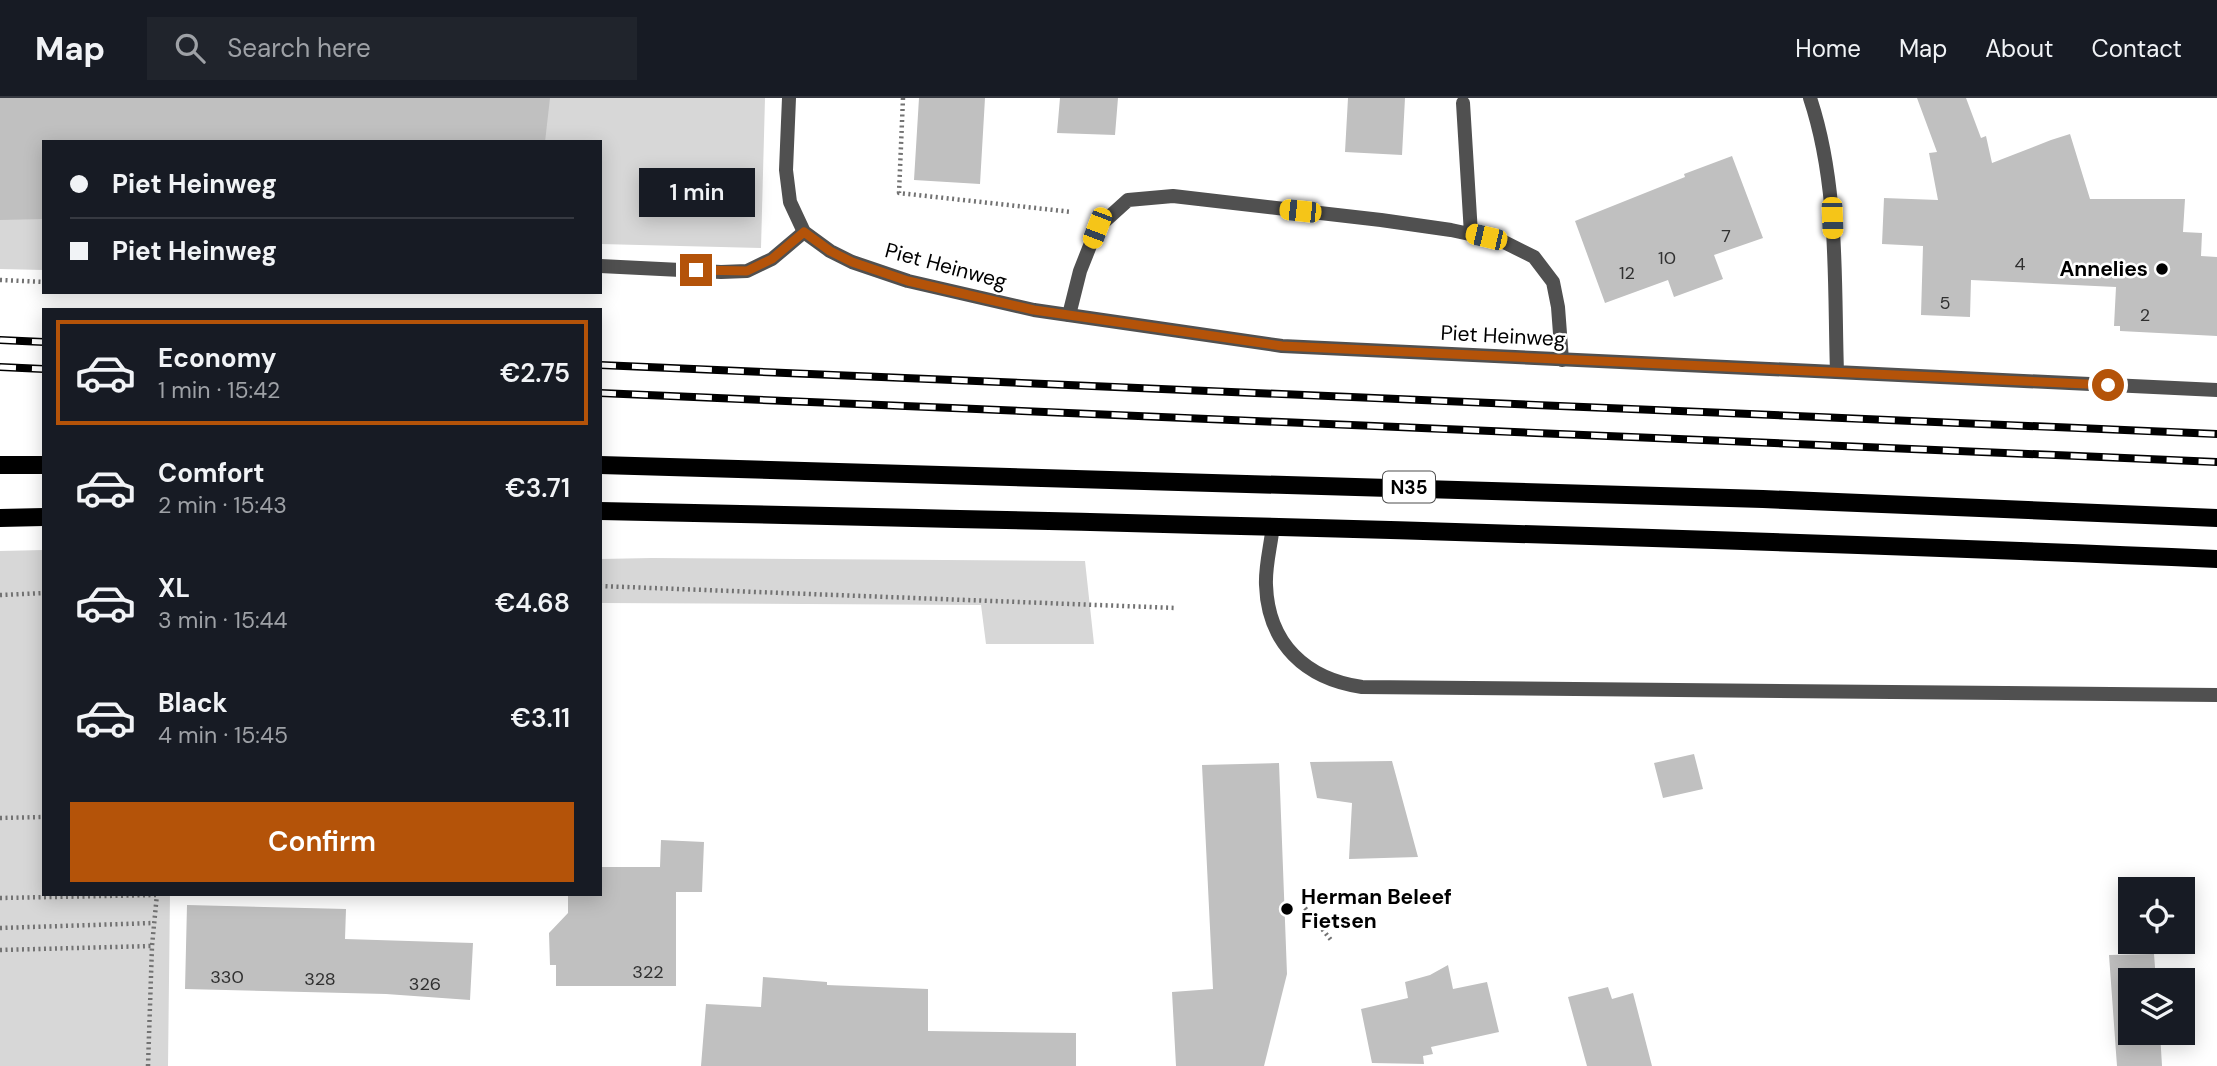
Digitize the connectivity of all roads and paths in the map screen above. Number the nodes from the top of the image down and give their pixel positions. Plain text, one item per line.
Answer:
1 (789, 98) edge
2 (903, 98) edge
3 (1810, 98) edge
4 (1463, 103) dead end
5 (1111, 216) junction
6 (804, 232) junction
7 (1471, 234) junction
8 (602, 266) edge
9 (0, 280) edge
10 (42, 282) edge
11 (1069, 315) junction
12 (1562, 360) junction
13 (1837, 372) junction
14 (2217, 390) edge
15 (602, 464) edge
16 (0, 465) edge
17 (42, 465) edge
18 (602, 511) edge
19 (0, 517) edge
20 (42, 517) edge
21 (2217, 518) edge
22 (1273, 525) junction
23 (2217, 559) edge
24 (602, 586) edge
25 (42, 593) edge
26 (0, 595) edge
27 (1176, 608) dead end
28 (2217, 695) edge
29 (42, 817) edge
30 (0, 818) edge
31 (78, 896) edge
32 (157, 896) edge
33 (0, 898) edge
34 (1305, 908) dead end
35 (154, 923) junction
36 (0, 928) edge
37 (1331, 940) dead end
38 (152, 946) junction
39 (0, 950) edge
40 (148, 1066) edge

1 - 6 street
2 - 5 path
3 - 13 street
4 - 7 street
5 - 7 street
5 - 11 street
6 - 8 street
6 - 11 street, Piet Heinweg
7 - 12 street
9 - 10 path
11 - 12 street, Piet Heinweg
12 - 13 street, Piet Heinweg
13 - 14 street, Piet Heinweg
15 - 21 main road, N35
16 - 17 main road
18 - 22 main road, N35
19 - 20 main road
22 - 23 main road, N35
22 - 28 street
24 - 27 path
25 - 26 path
29 - 30 path
31 - 33 path
32 - 35 path
34 - 37 path
35 - 36 path
35 - 38 path
38 - 39 path
38 - 40 path

